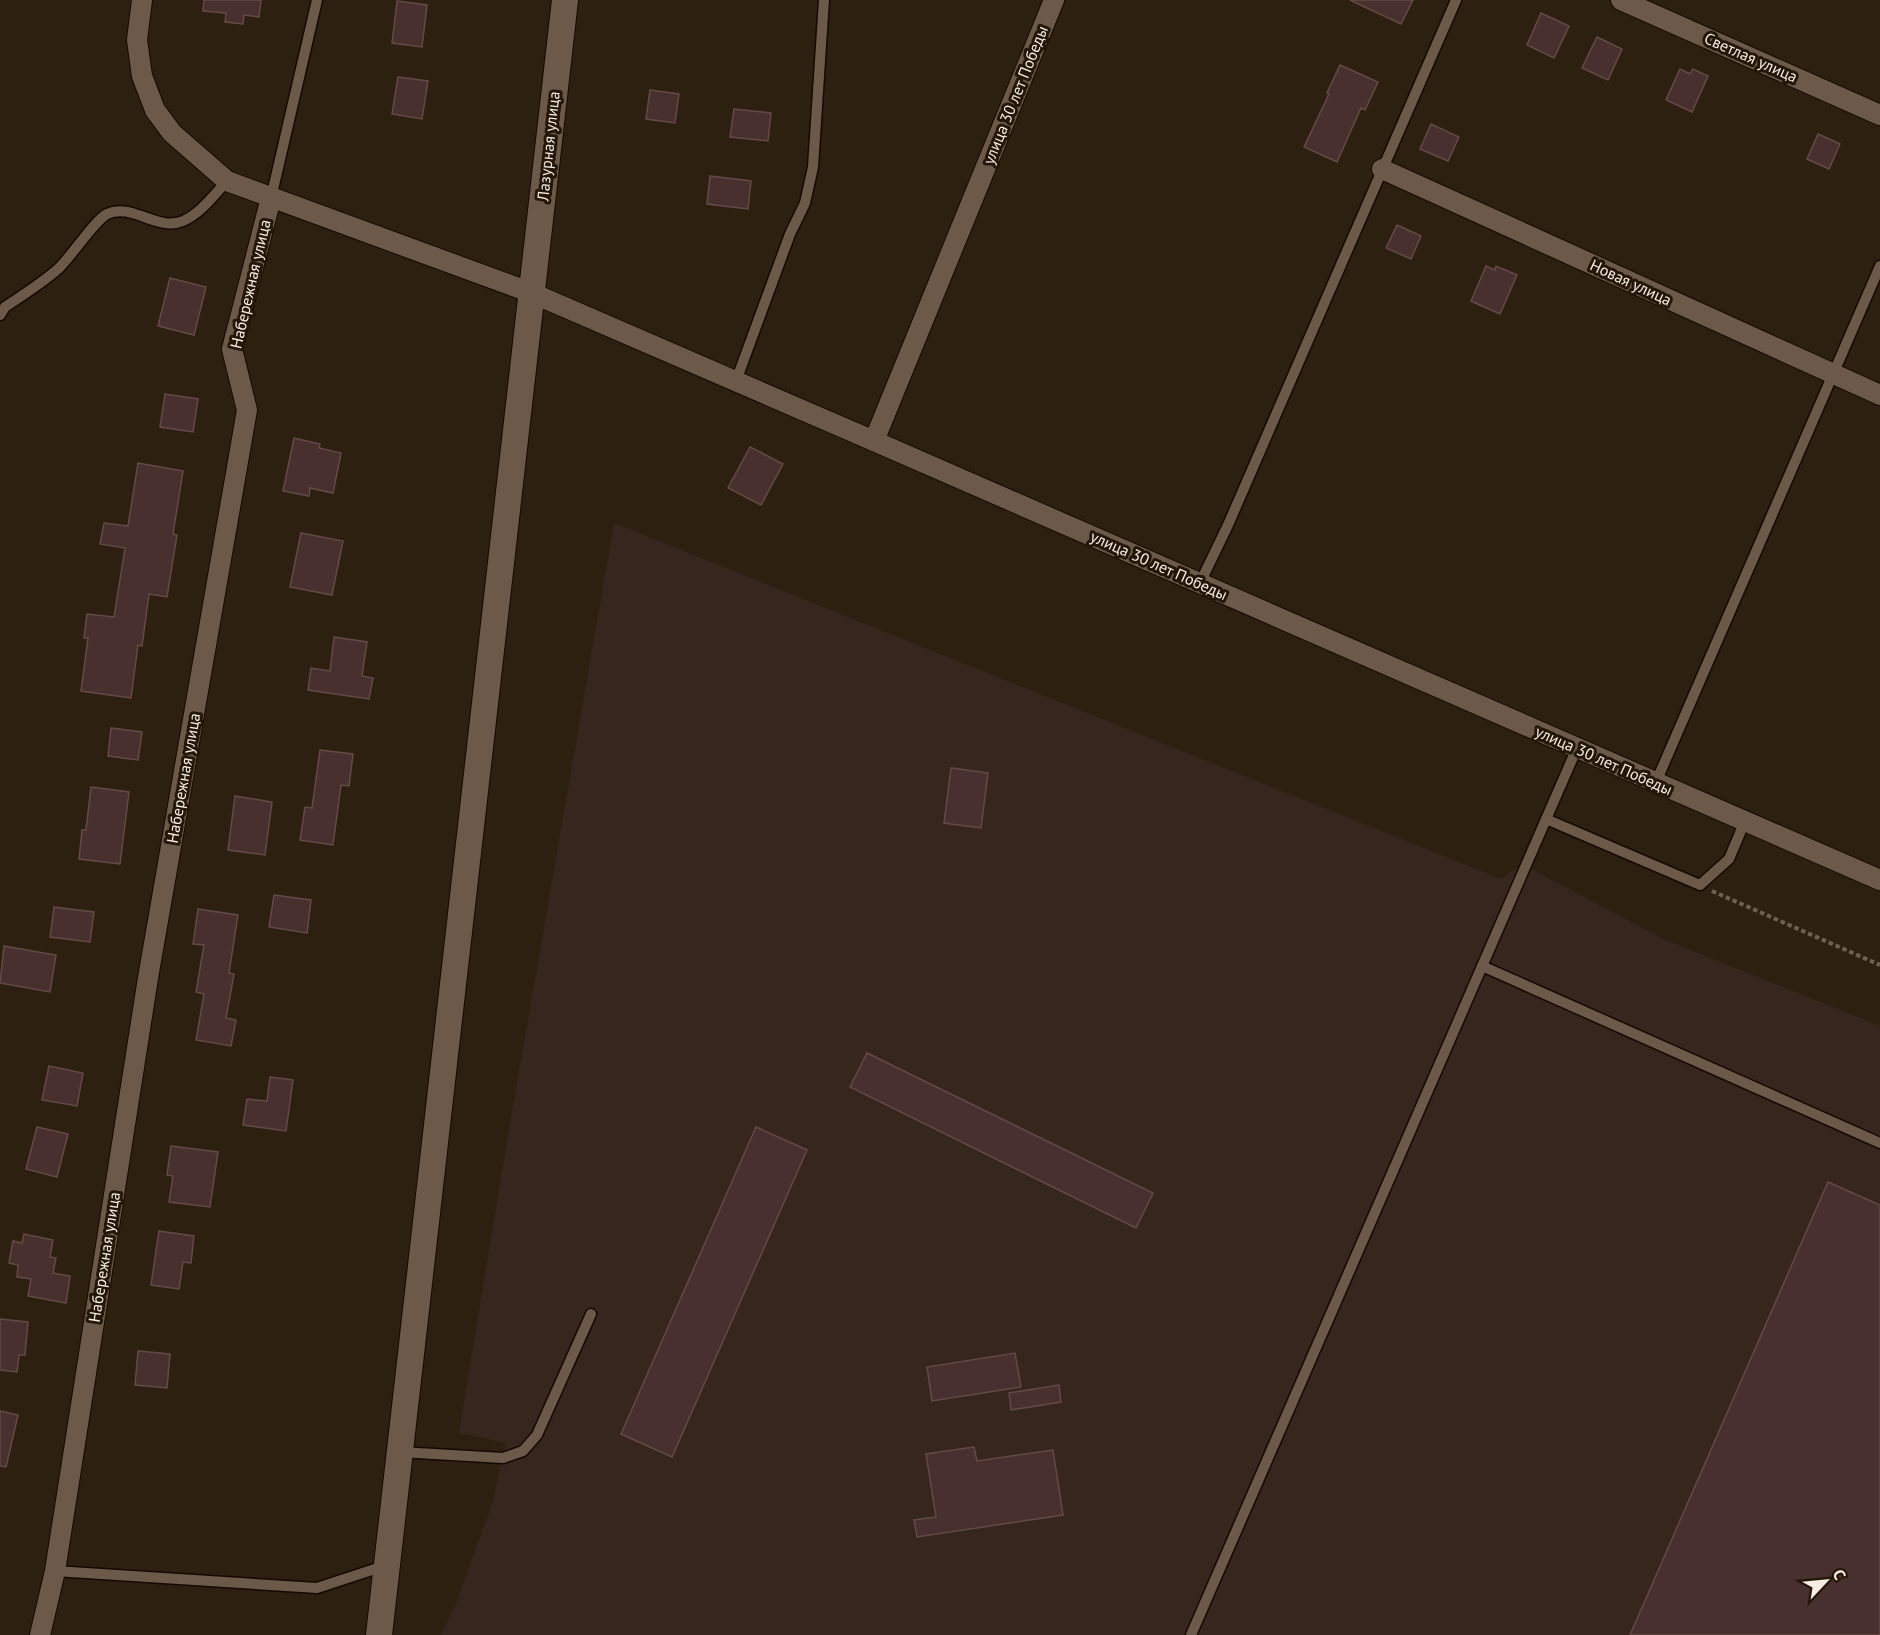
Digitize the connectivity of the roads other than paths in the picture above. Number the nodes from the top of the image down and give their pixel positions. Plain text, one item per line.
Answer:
1 (142, 0) edge
2 (317, 0) edge
3 (565, 0) edge
4 (824, 0) edge
5 (1054, 0) edge
6 (1456, 0) edge
7 (1621, 0) edge
8 (1880, 115) edge
9 (1383, 169) junction
10 (227, 182) junction
11 (271, 198) junction
12 (1880, 266) edge
13 (532, 293) junction
14 (0, 315) edge
15 (1832, 374) junction
16 (736, 381) junction
17 (1880, 395) edge
18 (874, 441) junction
19 (1200, 583) junction
20 (1577, 748) junction
21 (1656, 782) junction
22 (1546, 819) junction
23 (1745, 821) junction
24 (1880, 880) edge
25 (1482, 966) junction
26 (1880, 1143) edge
27 (591, 1314) dead end
28 (400, 1452) junction
29 (387, 1565) junction
30 (55, 1571) junction
31 (40, 1635) edge
32 (379, 1635) edge
33 (1191, 1635) edge

1 - 10 street
2 - 11 lane
3 - 13 street, Лазурная улица
4 - 16 lane
5 - 18 street, улица 30 лет Победы
6 - 9 lane
7 - 8 street, Светлая улица
9 - 15 street, Новая улица
9 - 19 lane
10 - 11 street
10 - 14 lane
11 - 13 street, Набережная улица
11 - 30 street, Набережная улица
12 - 15 lane
13 - 16 street, Набережная улица
13 - 28 street, Лазурная улица
15 - 17 street, Новая улица
15 - 21 lane
16 - 18 street, Набережная улица
18 - 19 street, улица 30 лет Победы
19 - 20 street, улица 30 лет Победы
20 - 21 street, улица 30 лет Победы
20 - 22 lane
21 - 23 street, улица 30 лет Победы
22 - 23 lane
22 - 25 lane
23 - 24 street, улица 30 лет Победы
25 - 26 lane
25 - 33 lane
27 - 28 lane
28 - 29 street, Лазурная улица
29 - 30 lane
29 - 32 street, Лазурная улица
30 - 31 street, Набережная улица

